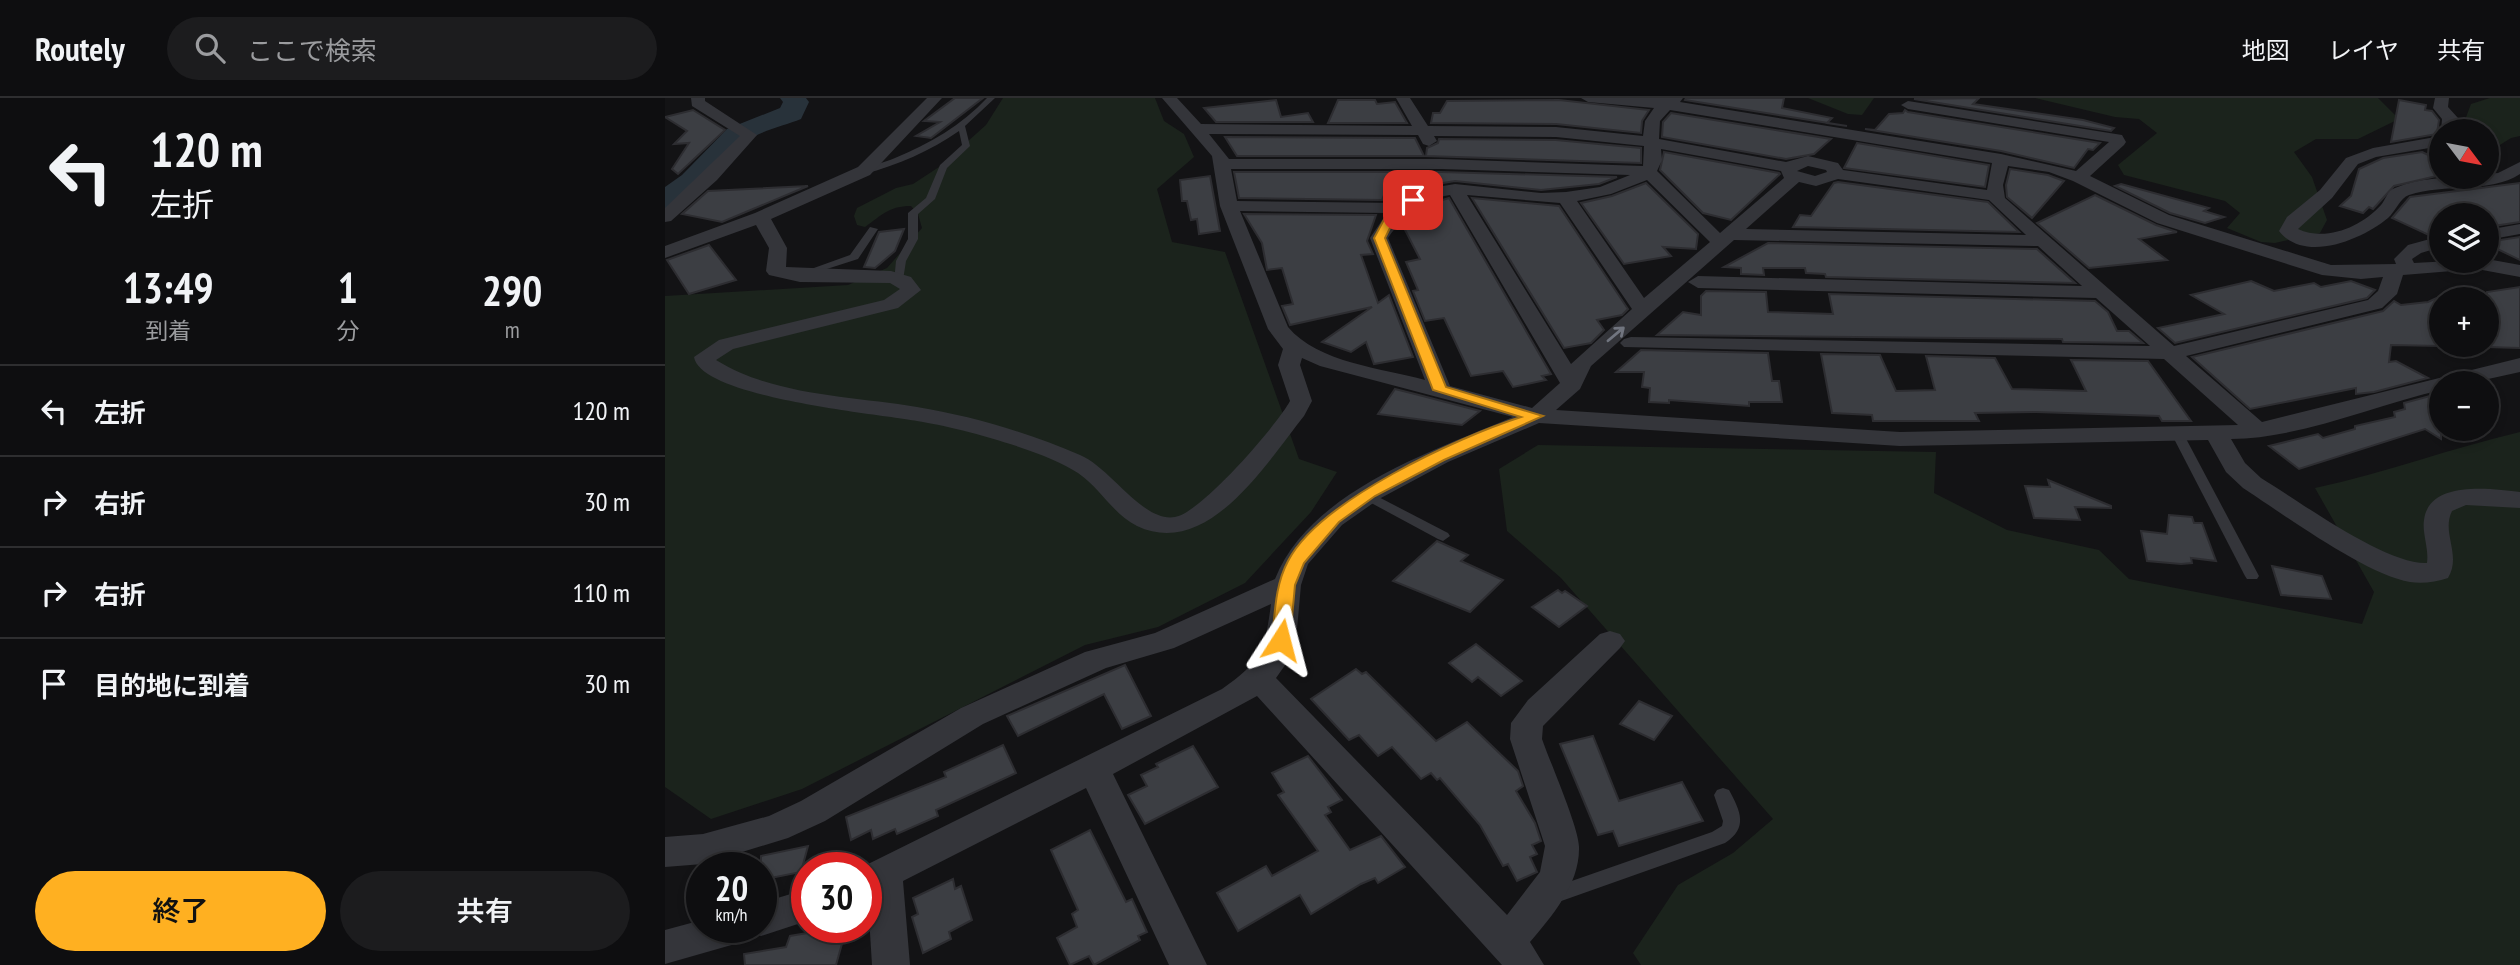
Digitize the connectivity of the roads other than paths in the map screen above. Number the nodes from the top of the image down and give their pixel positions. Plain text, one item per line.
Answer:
1 (698, 98) edge
2 (935, 98) edge
3 (991, 98) edge
4 (1168, 98) edge
5 (1403, 98) edge
6 (1588, 98) edge
7 (2442, 98) edge
8 (1672, 101) edge
9 (1909, 105) dead end
10 (2450, 119) edge
11 (963, 127) junction
12 (1195, 129) junction
13 (1422, 129) junction
14 (746, 132) joint
15 (1651, 142) junction
16 (2429, 143) edge
17 (2001, 159) junction
18 (1223, 164) junction
19 (1441, 164) junction
20 (2520, 167) edge
21 (864, 171) junction
22 (1648, 171) junction
23 (1837, 174) junction
24 (1797, 175) junction
25 (2079, 177) junction
26 (2499, 178) edge
27 (2429, 185) edge
28 (1455, 189) junction
29 (1995, 196) junction
30 (1565, 197) junction
31 (1229, 206) junction
32 (1400, 208) junction
33 (665, 217) edge
34 (761, 217) junction
35 (873, 229) dead end
36 (2520, 229) edge
37 (2499, 233) edge
38 (1734, 237) junction
39 (2044, 242) junction
40 (2429, 244) edge
41 (665, 252) edge
42 (2402, 270) junction
43 (2520, 271) edge
44 (795, 276) junction
45 (898, 279) junction
46 (1698, 282) junction
47 (2100, 292) junction
48 (1643, 311) junction
49 (1631, 343) junction
50 (1294, 347) junction
51 (2170, 353) junction
52 (2520, 365) edge
53 (1572, 384) junction
54 (1440, 390) junction
55 (1536, 416) junction
56 (2258, 431) junction
57 (2215, 432) junction
58 (2177, 433) junction
59 (1367, 495) junction
60 (2520, 500) edge
61 (1443, 536) dead end
62 (2252, 576) dead end
63 (1287, 585) junction
64 (1610, 641) dead end
65 (1259, 679) junction
66 (1094, 769) junction
67 (1723, 795) dead end
68 (665, 852) edge
69 (882, 875) edge
70 (1545, 897) junction
71 (882, 913) edge
72 (686, 941) edge
73 (665, 947) edge
74 (1516, 954) edge
75 (891, 965) edge
76 (1188, 965) edge

1 - 14 street
2 - 21 street
3 - 11 lane
4 - 12 street
5 - 13 street
6 - 8 street
7 - 10 street
8 - 15 street
8 - 17 street
9 - 25 street
11 - 21 lane
11 - 45 lane
12 - 13 street
12 - 18 street
13 - 15 street
13 - 19 street
14 - 33 street
15 - 22 street
15 - 24 street
16 - 27 street
17 - 25 street
17 - 29 street
18 - 19 street
18 - 31 street
19 - 22 street
20 - 26 street
21 - 34 street
22 - 30 street
22 - 38 street
23 - 24 street
23 - 24 street
23 - 29 street
24 - 38 street
25 - 42 street
28 - 30 street
28 - 32 street
28 - 53 street
29 - 39 street
30 - 48 street
31 - 32 street
31 - 50 street
32 - 54 street
34 - 41 street
34 - 44 street
35 - 44 lane
36 - 37 street
38 - 39 street
38 - 46 street
38 - 48 street
39 - 47 street
40 - 42 street
42 - 43 street
42 - 51 street
44 - 45 street
45 - 50 street
46 - 47 street
46 - 49 street
47 - 51 street
53 -> 48 street
49 - 51 street
49 - 53 street
50 - 54 street
51 - 56 street
52 - 56 street
53 - 55 street
54 - 55 street
55 - 58 street
55 - 59 street
56 - 57 street
57 - 58 street
57 - 60 street
58 - 62 lane
59 - 61 lane
59 - 63 street
63 - 65 street
63 - 68 street
64 - 70 street
65 - 66 street
65 - 74 street
66 - 69 street
66 - 76 street
67 - 70 lane
70 - 74 street
71 - 75 street
72 - 73 street

